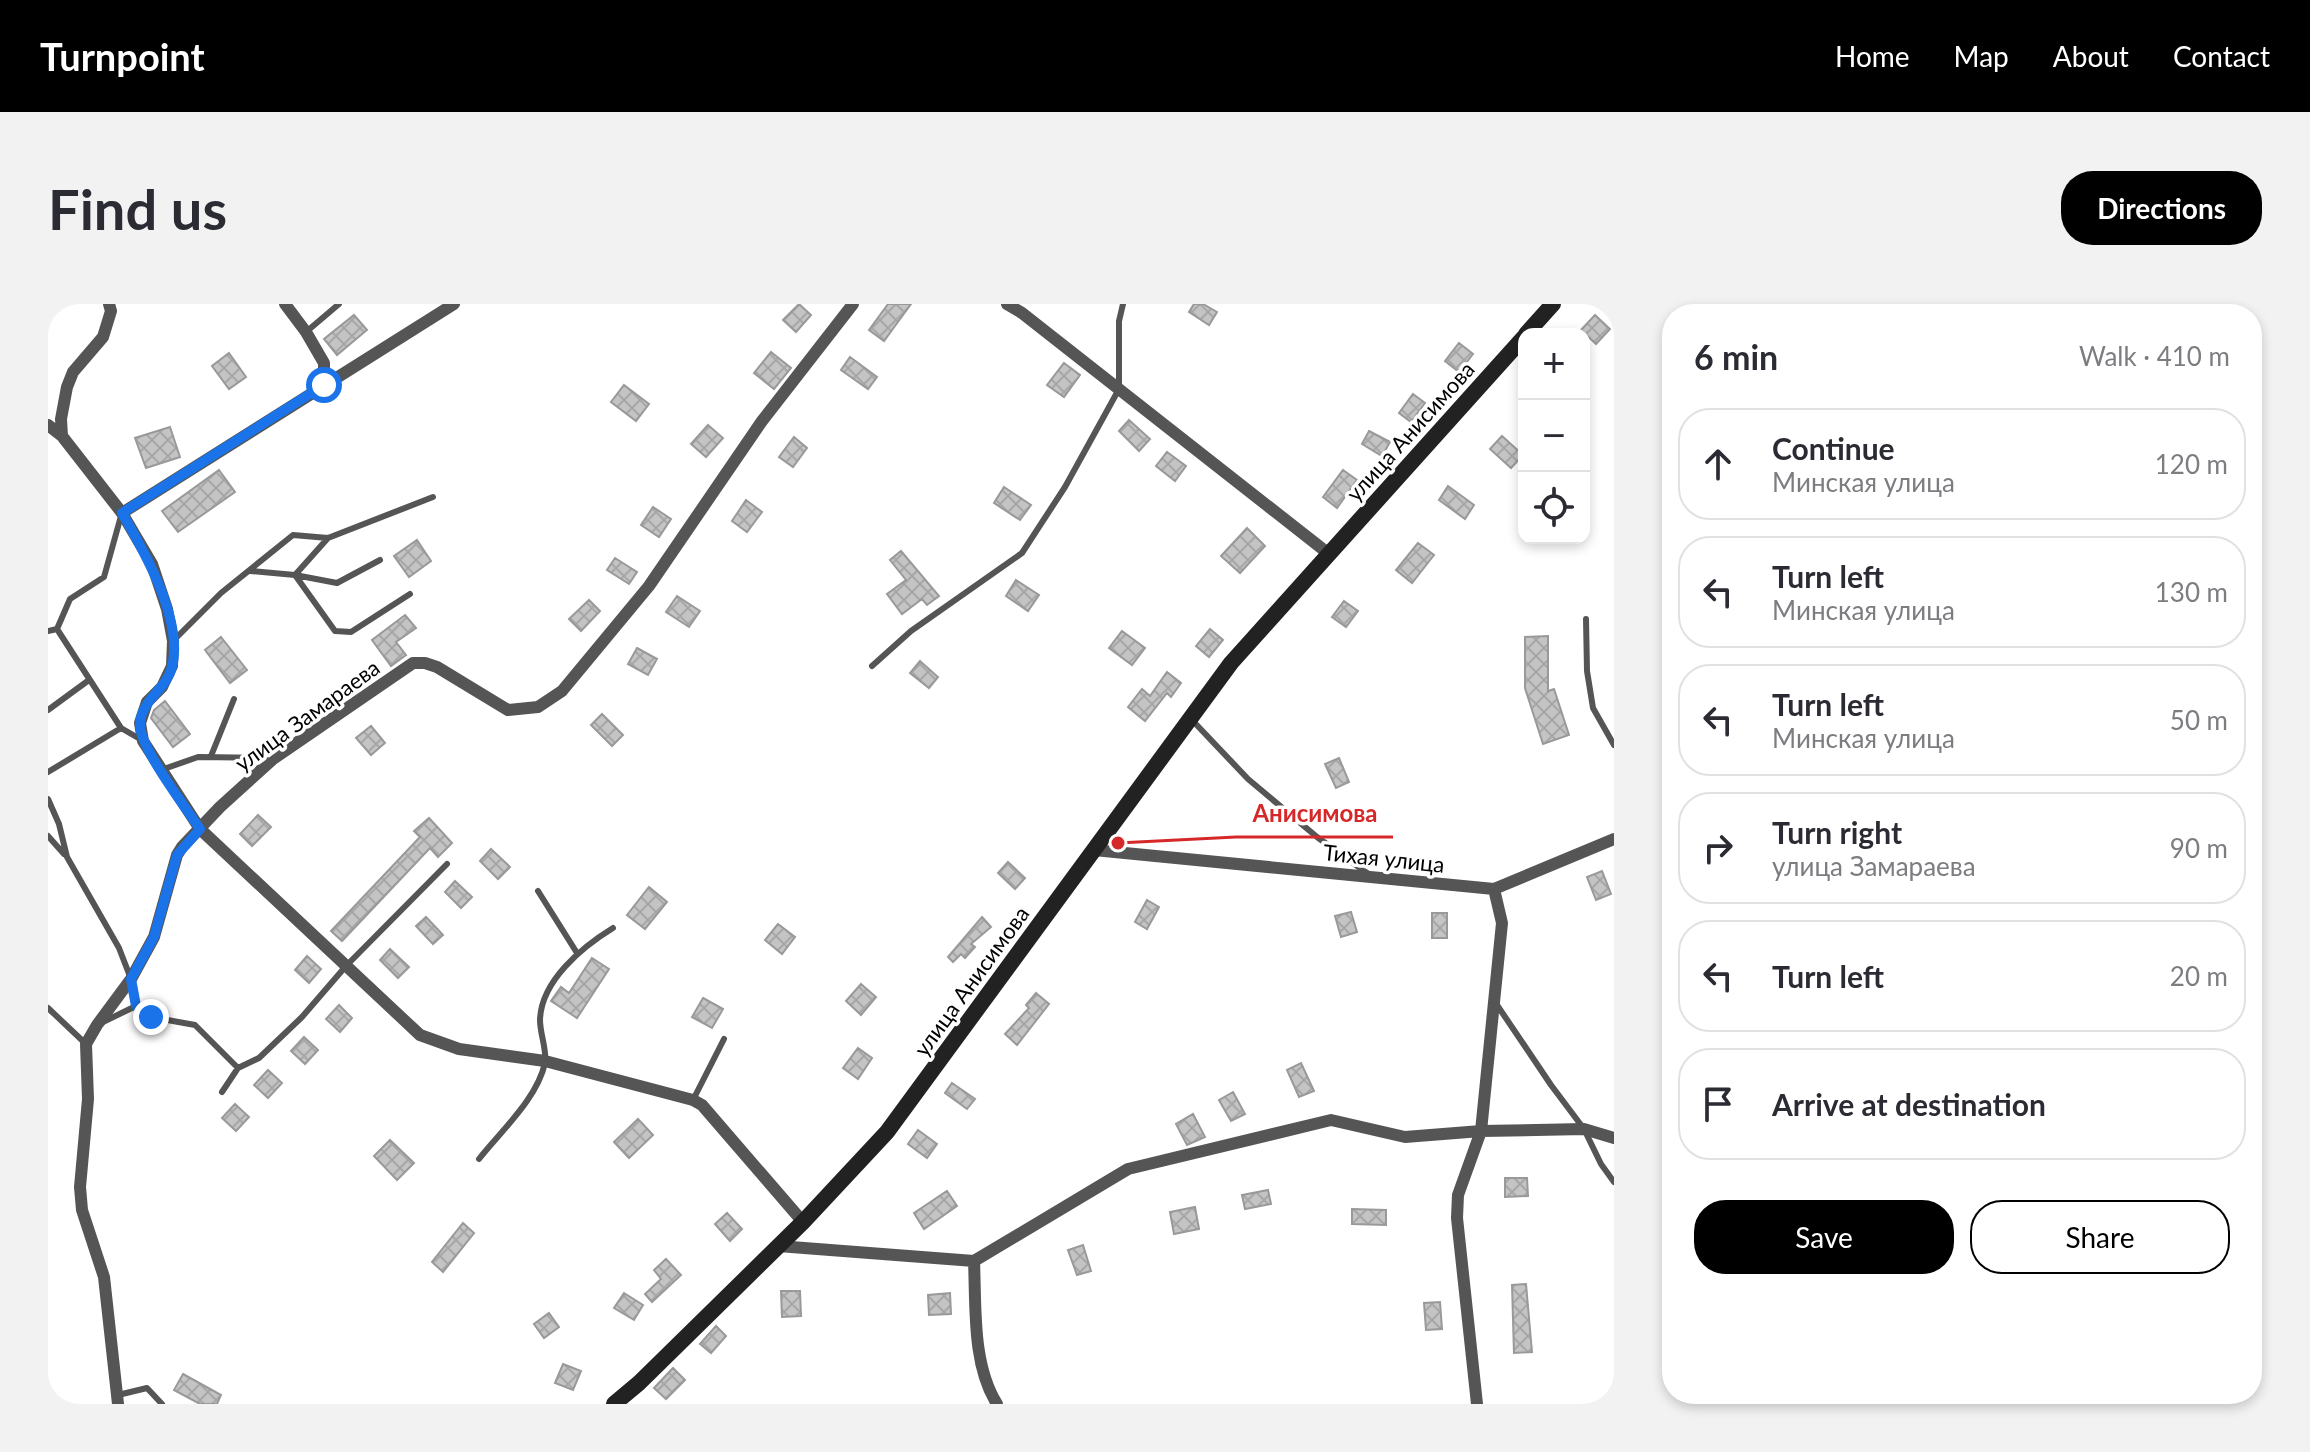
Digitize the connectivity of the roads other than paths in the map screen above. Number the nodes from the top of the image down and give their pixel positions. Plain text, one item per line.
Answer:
1 (109, 304) edge
2 (285, 304) edge
3 (339, 304) edge
4 (454, 304) edge
5 (853, 304) edge
6 (1007, 304) edge
7 (1123, 304) edge
8 (1553, 304) edge
9 (1531, 328) edge
10 (306, 332) junction
11 (1518, 343) edge
12 (324, 385) junction
13 (1119, 389) junction
14 (48, 425) edge
15 (62, 436) junction
16 (433, 497) dead end
17 (122, 513) junction
18 (328, 538) junction
19 (1329, 554) junction
20 (380, 560) dead end
21 (249, 571) junction
22 (295, 575) junction
23 (410, 594) dead end
24 (1586, 619) dead end
25 (57, 629) junction
26 (48, 631) edge
27 (173, 641) junction
28 (872, 666) dead end
29 (89, 680) junction
30 (234, 699) dead end
31 (48, 710) edge
32 (1191, 718) junction
33 (121, 728) junction
34 (143, 741) junction
35 (1614, 745) edge
36 (211, 756) junction
37 (273, 759) junction
38 (161, 770) junction
39 (48, 772) edge
40 (48, 799) edge
41 (200, 829) junction
42 (48, 836) edge
43 (1614, 839) edge
44 (1094, 850) junction
45 (67, 857) junction
46 (447, 864) dead end
47 (1373, 877) junction
48 (1494, 889) junction
49 (538, 891) dead end
50 (613, 928) dead end
51 (577, 953) junction
52 (346, 966) junction
53 (131, 979) junction
54 (1493, 999) junction
55 (136, 1006) junction
56 (48, 1008) edge
57 (97, 1025) junction
58 (724, 1039) dead end
59 (86, 1044) junction
60 (545, 1061) junction
61 (238, 1068) junction
62 (222, 1092) dead end
63 (693, 1100) junction
64 (1584, 1129) junction
65 (1481, 1131) junction
66 (1614, 1138) edge
67 (479, 1159) dead end
68 (1614, 1182) edge
69 (803, 1222) junction
70 (778, 1246) junction
71 (974, 1261) junction
72 (118, 1399) edge
73 (162, 1404) edge
74 (614, 1404) edge
75 (997, 1404) edge
76 (1477, 1404) edge

1 - 15 street
2 - 10 street
3 - 10 lane
4 - 12 street
5 - 37 street, улица Замараева
6 - 13 street
7 - 13 lane
8 - 9 street, улица Анисимова
10 - 12 street
11 - 19 street, улица Анисимова
12 - 17 street
13 - 19 street
13 - 28 lane
14 - 15 street
15 - 17 street
16 - 18 lane
17 - 25 lane
17 - 27 street
18 - 21 lane
18 - 22 lane
19 - 32 street, улица Анисимова
20 - 22 lane
21 - 22 lane
21 - 27 lane
22 - 23 lane
24 - 35 lane
25 - 26 lane
25 - 29 lane
27 - 34 street
29 - 31 lane
29 - 33 lane
30 - 36 lane
32 - 44 street, улица Анисимова
32 - 47 lane
33 - 34 lane
33 - 39 lane
34 - 38 street
36 - 37 lane
36 - 38 lane
37 - 41 street, улица Замараева
38 - 41 street
40 - 45 lane
41 - 52 street
41 - 53 street, улица Замараева
42 - 45 lane
43 - 48 street, Тихая улица
44 - 47 street, Тихая улица
44 - 69 street, улица Анисимова
45 - 53 lane
46 - 52 lane
47 - 48 street, Тихая улица
48 - 54 street
49 - 51 lane
50 - 51 lane
51 - 60 lane
52 - 60 street
52 - 61 lane
53 - 55 lane
53 - 57 street, улица Замараева
54 - 64 lane
54 - 65 street
55 - 57 lane
55 - 61 lane
56 - 59 lane
57 - 59 street, улица Замараева
58 - 63 lane
59 - 72 street
60 - 63 street
60 - 67 lane
61 - 62 lane
63 - 69 street
64 - 65 street
64 - 66 street
64 - 68 lane
65 - 71 street
65 - 76 street
69 - 70 street, улица Анисимова
70 - 71 street
70 - 74 street, улица Анисимова
71 - 75 street
72 - 73 lane

